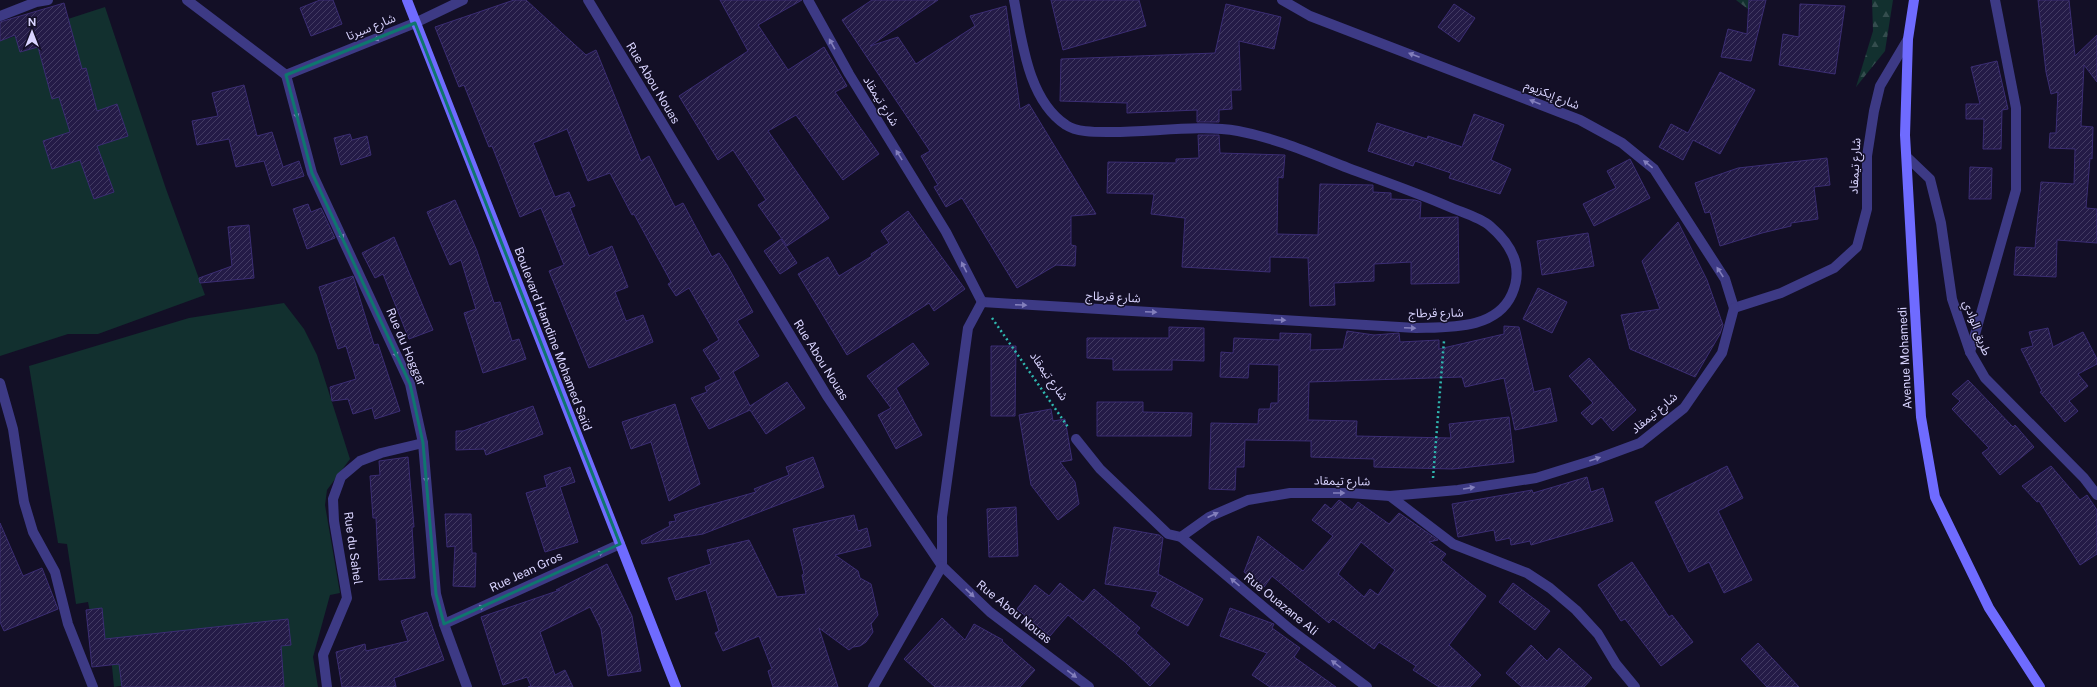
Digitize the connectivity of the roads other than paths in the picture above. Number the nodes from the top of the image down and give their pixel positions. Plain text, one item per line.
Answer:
1 (48, 0) edge
2 (187, 0) edge
3 (407, 0) edge
4 (464, 0) edge
5 (588, 0) edge
6 (808, 0) edge
7 (1014, 0) edge
8 (1282, 0) edge
9 (1914, 0) edge
10 (1995, 0) edge
11 (0, 16) edge
12 (415, 23) junction
13 (1908, 40) junction
14 (286, 75) junction
15 (1908, 158) junction
16 (982, 302) junction
17 (1734, 308) junction
18 (1970, 352) junction
19 (0, 383) edge
20 (1076, 439) road end
21 (423, 443) junction
22 (2097, 495) edge
23 (1390, 496) junction
24 (1181, 537) junction
25 (620, 544) junction
26 (942, 566) junction
27 (444, 624) junction
28 (93, 687) edge
29 (327, 687) edge
30 (467, 687) edge
31 (676, 687) edge
32 (873, 687) edge
33 (1089, 687) edge
34 (1367, 687) edge
35 (1635, 687) edge
36 (2040, 687) edge

1 - 11 street
2 - 14 street
3 - 12 street, Boulevard Hamdine Mohamed Saïd
4 - 12 street, شارع سيرتا
5 - 26 street, Rue Abou Nouas
16 -> 6 street, شارع تيمقاد
16 -> 7 street, شارع قرطاج
17 -> 8 street, شارع إيكزيوم
9 - 13 street, Avenue Mohamedi
10 - 18 street
12 -> 14 street, شارع سيرتا
12 - 25 street, Boulevard Hamdine Mohamed Saïd
13 - 15 street, Avenue Mohamedi
13 - 17 street, شارع تيمقاد
14 -> 21 street, Rue du Hoggar
15 - 18 street, طريق الوادي
15 - 36 street, Avenue Mohamedi
16 - 26 street
23 -> 17 street, شارع تيمقاد
18 - 22 street, طريق الوادي
19 - 28 street
20 - 24 street
21 -> 27 street, Rue du Hoggar
21 - 29 street, Rue du Sahel
24 -> 23 street, شارع تيمقاد
23 - 35 street
34 -> 24 street, Rue Ouazane Ali
27 -> 25 street, Rue Jean Gros
25 - 31 street, Boulevard Hamdine Mohamed Saïd
26 - 32 street
26 -> 33 street, Rue Abou Nouas
27 - 30 street, Rue du Hoggar

